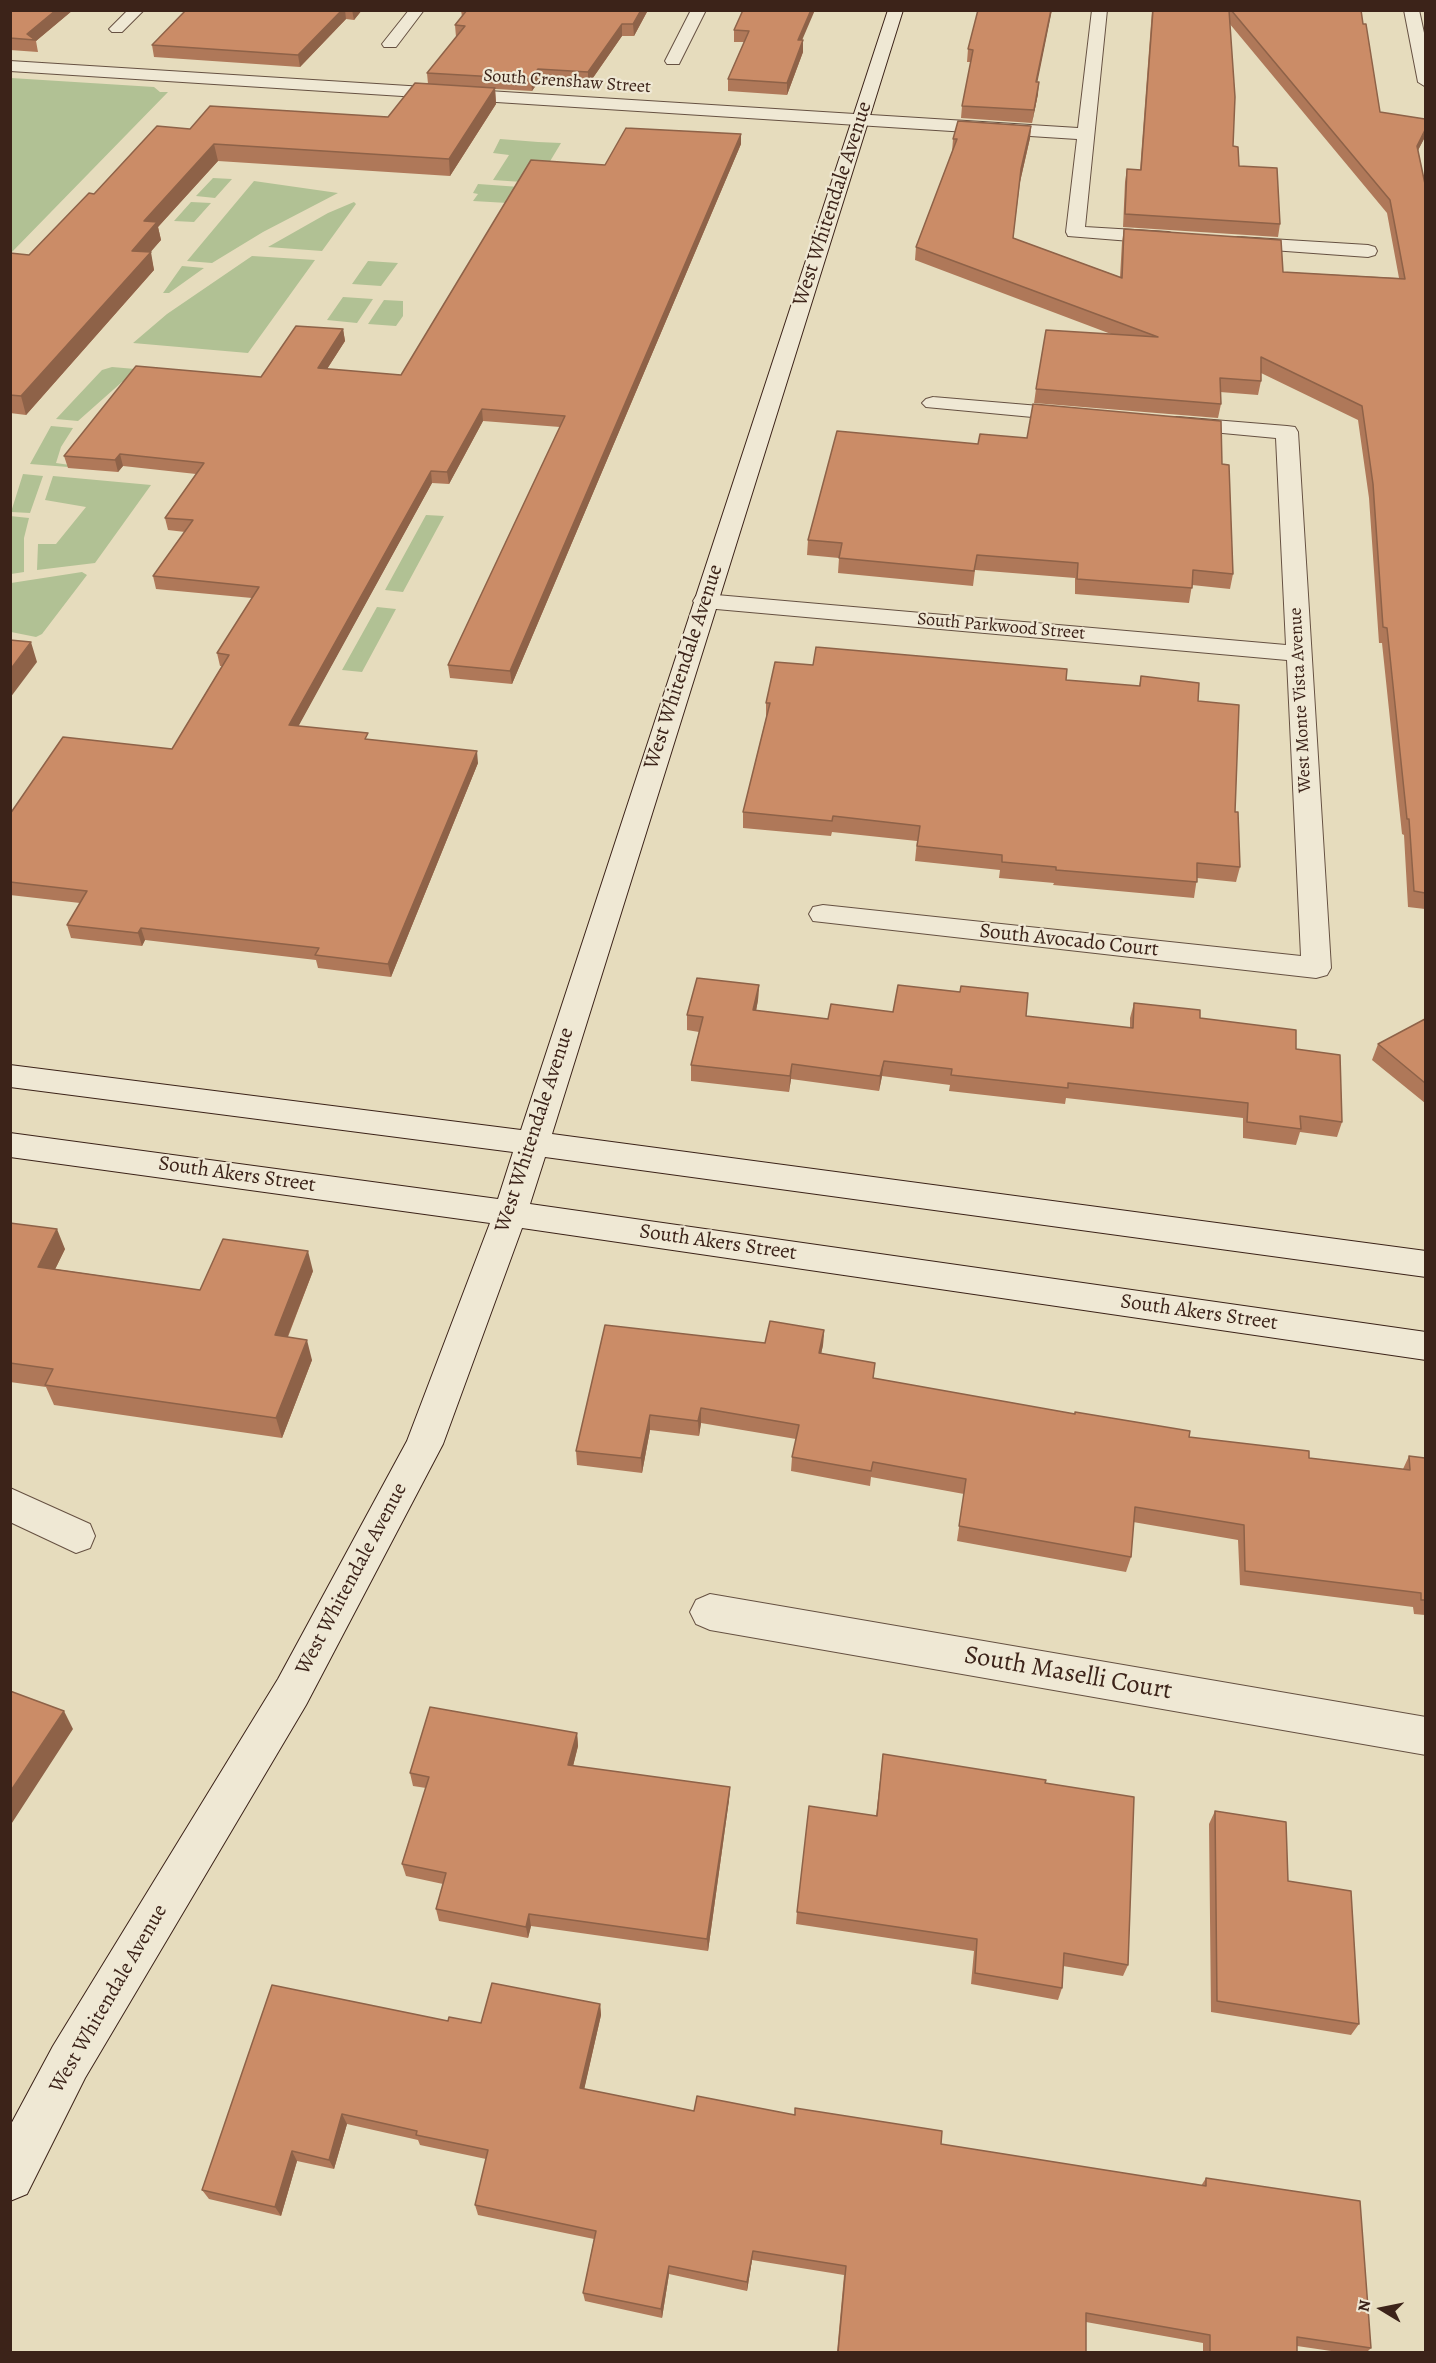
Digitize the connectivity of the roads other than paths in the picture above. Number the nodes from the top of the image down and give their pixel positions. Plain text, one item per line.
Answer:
1 (137, 10) edge
2 (417, 10) edge
3 (699, 10) edge
4 (896, 10) edge
5 (1100, 10) edge
6 (1411, 10) edge
7 (117, 29) dead end
8 (390, 45) dead end
9 (673, 61) dead end
10 (10, 66) edge
11 (1425, 82) edge
12 (861, 120) junction
13 (1085, 134) junction
14 (1192, 240) edge
15 (1215, 241) edge
16 (1368, 251) dead end
17 (933, 403) dead end
18 (1098, 417) edge
19 (1157, 421) edge
20 (705, 601) junction
21 (1297, 653) junction
22 (823, 915) dead end
23 (1316, 968) joint
24 (10, 1076) edge
25 (532, 1144) junction
26 (10, 1145) edge
27 (510, 1214) junction
28 (1425, 1264) edge
29 (1425, 1346) edge
30 (10, 1504) edge
31 (76, 1536) dead end
32 (710, 1612) dead end
33 (1425, 1736) edge
34 (10, 2177) edge

1 - 7 street
2 - 8 street
3 - 9 street
4 - 12 street, West Whitendale Avenue
5 - 13 street
6 - 11 street
10 - 12 street, South Crenshaw Street
12 - 13 street, South Crenshaw Street
12 - 20 street, West Whitendale Avenue
13 - 14 street
15 - 16 street
17 - 18 street
19 - 21 street, West Monte Vista Avenue
20 - 21 street, South Parkwood Street
20 - 25 street, West Whitendale Avenue
21 - 23 street, West Monte Vista Avenue
22 - 23 street, South Avocado Court
24 - 25 street
25 - 27 street, West Whitendale Avenue
25 - 28 street
26 - 27 street, South Akers Street
27 - 29 street, South Akers Street
27 - 34 street, West Whitendale Avenue
30 - 31 street
32 - 33 street, South Maselli Court

